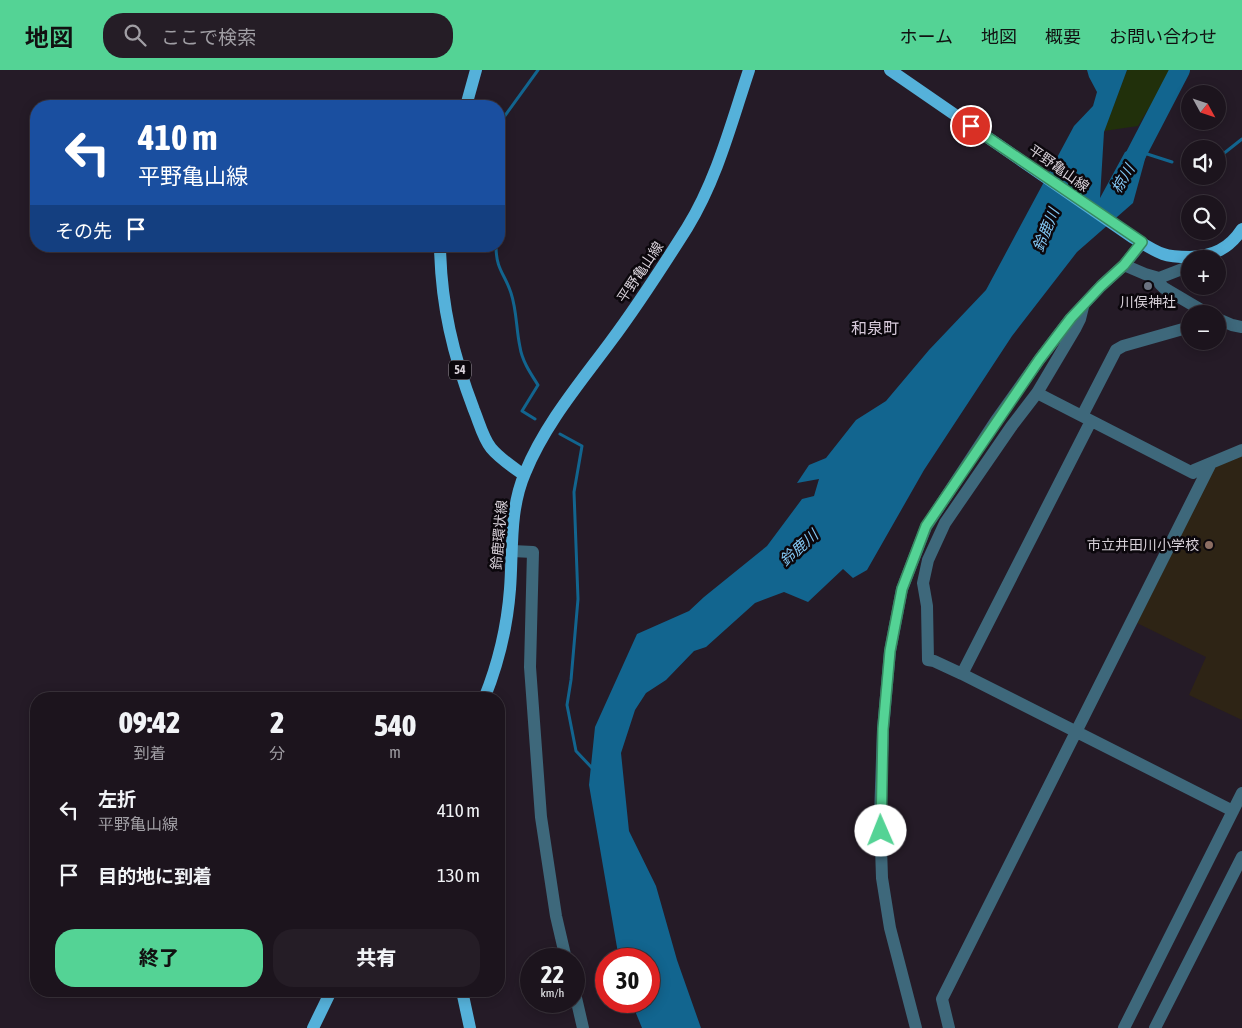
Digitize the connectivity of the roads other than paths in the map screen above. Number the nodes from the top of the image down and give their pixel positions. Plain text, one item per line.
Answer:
1 (476, 70) edge
2 (749, 70) edge
3 (890, 70) edge
4 (468, 100) edge
5 (1242, 229) edge
6 (1242, 237) edge
7 (1137, 240) junction
8 (1223, 249) joint
9 (440, 252) edge
10 (1181, 257) edge
11 (1124, 265) junction
12 (1181, 269) edge
13 (1159, 278) junction
14 (1084, 305) junction
15 (1193, 305) edge
16 (1226, 322) edge
17 (1242, 327) edge
18 (1181, 330) edge
19 (1037, 393) junction
20 (1086, 419) junction
21 (1242, 450) edge
22 (1211, 463) junction
23 (524, 475) junction
24 (512, 551) junction
25 (962, 674) junction
26 (486, 692) edge
27 (1075, 731) junction
28 (1242, 793) edge
29 (1233, 810) junction
30 (1242, 857) edge
31 (563, 948) edge
32 (328, 997) edge
33 (463, 997) edge
34 (580, 1013) edge
35 (313, 1028) edge
36 (470, 1028) edge
37 (583, 1028) edge
38 (916, 1028) edge
39 (949, 1028) edge
40 (1124, 1028) edge
41 (1155, 1028) edge

1 - 4 main road
2 - 23 main road, 平野亀山線
3 - 7 main road, 平野亀山線
5 - 8 main road, 平野亀山線
6 - 8 street
7 - 10 main road, 平野亀山線
7 - 11 street
9 - 23 main road, 54
11 - 13 street
11 - 14 street
12 - 13 street
13 - 15 street
14 - 19 street
14 - 38 street
16 - 17 street
18 - 20 street
19 - 20 street
19 - 25 street
20 - 22 street
20 - 25 street
21 - 22 street
22 - 27 street
23 - 24 main road, 鈴鹿環状線
24 - 26 main road, 鈴鹿環状線
24 - 31 street
25 - 27 street
27 - 29 street
27 - 39 street
28 - 29 street
29 - 40 street
30 - 41 street
32 - 35 main road
33 - 36 main road
34 - 37 street

